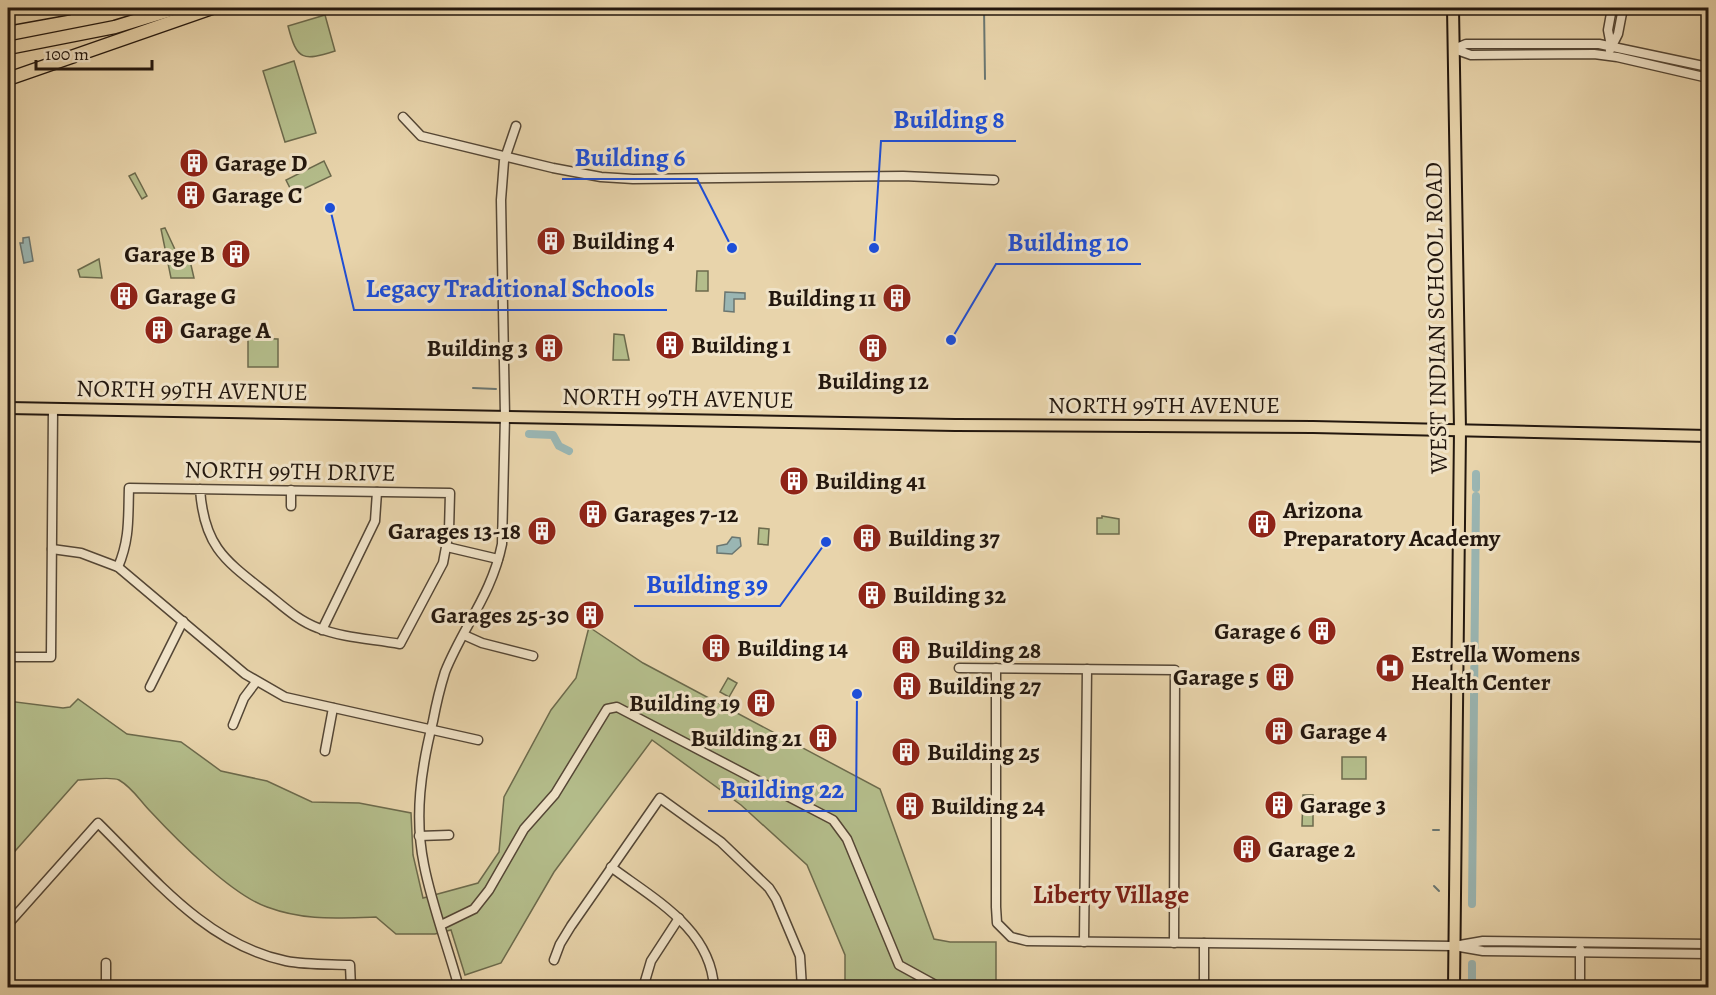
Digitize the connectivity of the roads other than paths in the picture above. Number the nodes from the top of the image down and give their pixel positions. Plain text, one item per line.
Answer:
1 (69, 8) edge
2 (177, 8) edge
3 (212, 8) edge
4 (1453, 8) edge
5 (1612, 8) edge
6 (1623, 8) edge
7 (8, 19) edge
8 (1611, 46) junction
9 (8, 48) edge
10 (1454, 49) junction
11 (1608, 56) junction
12 (1708, 67) edge
13 (1708, 78) edge
14 (8, 79) edge
15 (403, 117) dead end
16 (516, 126) dead end
17 (505, 157) junction
18 (994, 180) dead end
19 (8, 408) edge
20 (53, 408) junction
21 (505, 416) junction
22 (1460, 430) junction
23 (1708, 436) edge
24 (200, 489) junction
25 (291, 490) junction
26 (377, 492) junction
27 (291, 506) dead end
28 (447, 547) junction
29 (52, 549) junction
30 (498, 559) junction
31 (118, 567) junction
32 (183, 621) junction
33 (322, 630) junction
34 (464, 635) junction
35 (533, 656) dead end
36 (8, 657) edge
37 (959, 668) dead end
38 (996, 668) junction
39 (1087, 669) junction
40 (256, 682) junction
41 (150, 687) dead end
42 (333, 708) junction
43 (233, 725) dead end
44 (431, 730) junction
45 (478, 740) dead end
46 (325, 751) dead end
47 (449, 835) dead end
48 (419, 836) junction
49 (611, 867) junction
50 (679, 918) junction
51 (8, 924) edge
52 (441, 925) junction
53 (1084, 942) junction
54 (1581, 942) junction
55 (1174, 943) junction
56 (1204, 943) junction
57 (1708, 944) edge
58 (1454, 946) junction
59 (1580, 952) junction
60 (1708, 954) edge
61 (555, 960) dead end
62 (106, 963) dead end
63 (106, 987) edge
64 (351, 987) edge
65 (459, 987) edge
66 (643, 987) edge
67 (714, 987) edge
68 (802, 987) edge
69 (941, 987) edge
70 (1204, 987) edge
71 (1454, 987) edge
72 (1580, 987) edge

1 - 7 highway
2 - 9 highway
3 - 14 highway
4 - 10 main road, WEST INDIAN SCHOOL ROAD
5 - 8 street
6 - 8 street
8 - 10 street
8 - 11 street
8 - 12 street
10 - 11 street
10 - 22 main road, WEST INDIAN SCHOOL ROAD
11 - 13 street
15 - 17 street
16 - 17 street
17 - 18 street
17 - 21 street
19 - 20 main road, NORTH 99TH AVENUE
20 - 21 main road, NORTH 99TH AVENUE
20 - 29 street
21 - 22 main road, NORTH 99TH AVENUE
21 - 30 street
22 - 23 main road, NORTH 99TH AVENUE
22 - 58 main road, WEST INDIAN SCHOOL ROAD
24 - 25 street, NORTH 99TH DRIVE
24 - 31 street, NORTH 99TH DRIVE
24 - 33 street
25 - 26 street, NORTH 99TH DRIVE
25 - 27 street
26 - 28 street, NORTH 99TH DRIVE
26 - 33 street
28 - 30 street
28 - 33 street
29 - 31 street
29 - 36 street
30 - 34 street
31 - 32 street
32 - 40 street
32 - 41 street
34 - 35 street
34 - 44 street
37 - 38 street
38 - 39 street
38 - 53 street
39 - 53 street
39 - 55 street
40 - 42 street
40 - 43 street
42 - 44 street
42 - 46 street
44 - 45 street
44 - 48 street
47 - 48 street
48 - 52 street
49 - 50 street
49 - 61 street
49 - 68 street
50 - 66 street
50 - 67 street
51 - 64 street
52 - 65 street
52 - 69 street
53 - 55 street
54 - 57 street
54 - 58 street
54 - 59 street
55 - 56 street
56 - 58 street
56 - 70 street
58 - 59 street
58 - 71 main road, WEST INDIAN SCHOOL ROAD
59 - 60 street
59 - 72 street
62 - 63 street

